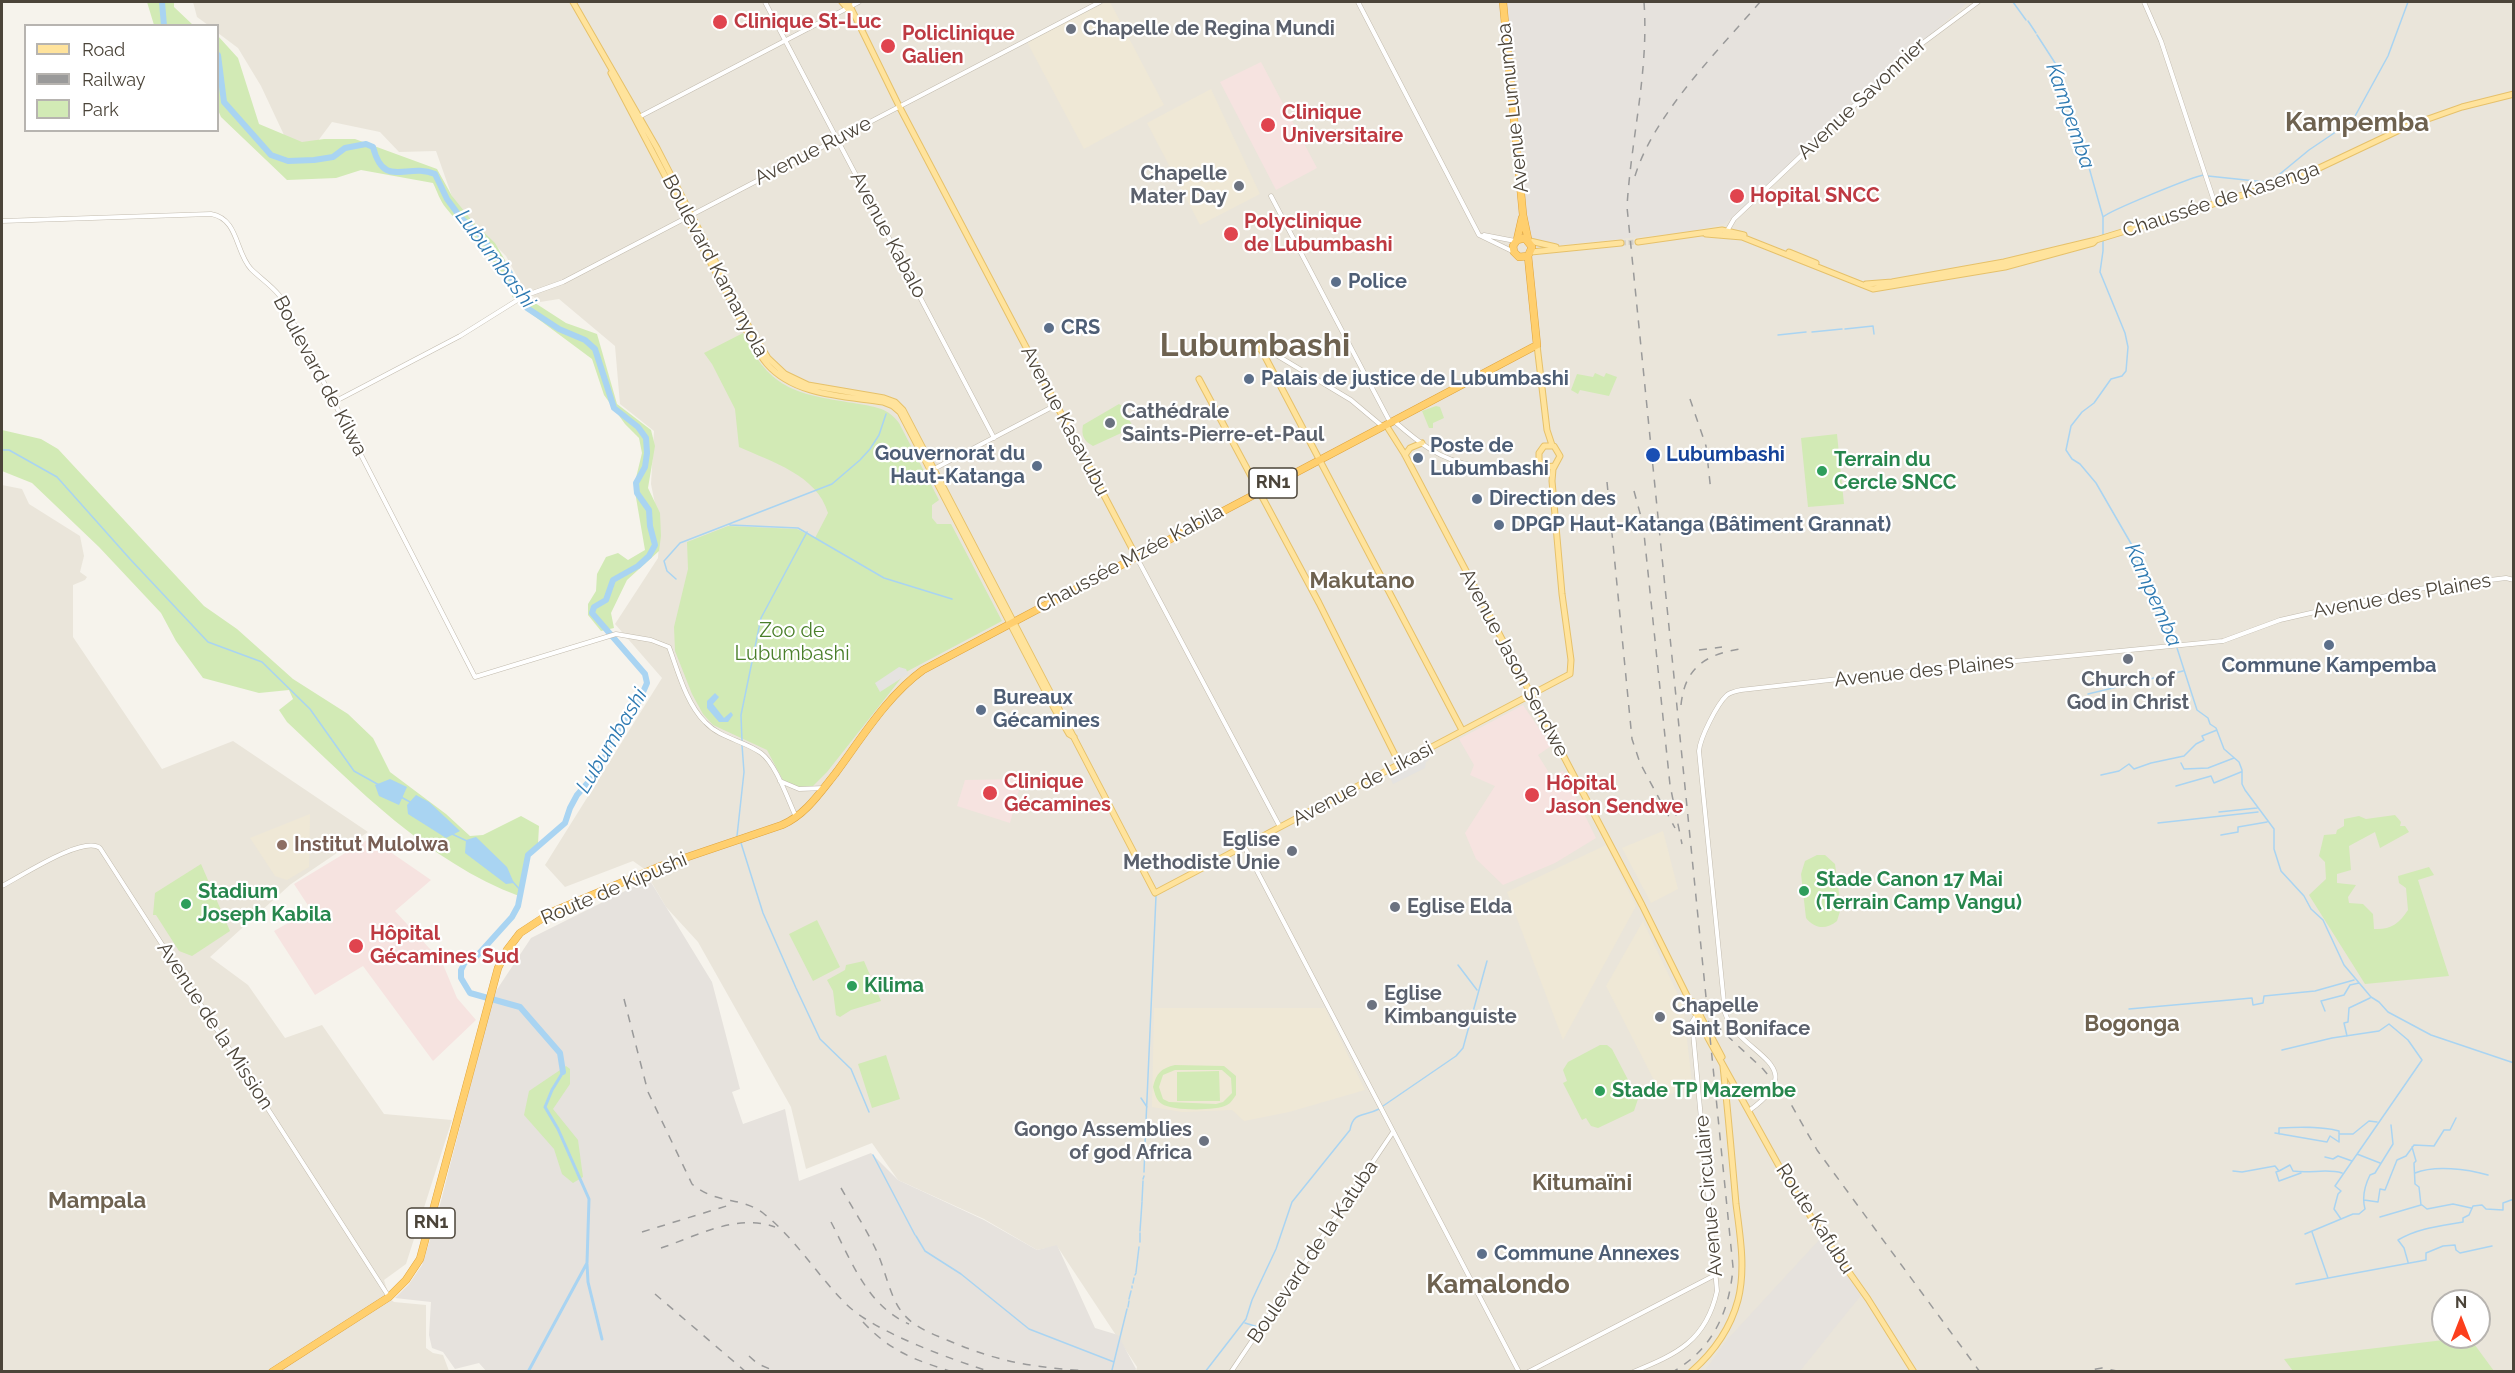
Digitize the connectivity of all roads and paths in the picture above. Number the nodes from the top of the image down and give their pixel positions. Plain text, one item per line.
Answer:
1 (571, 2) edge
2 (765, 2) edge
3 (842, 2) edge
4 (859, 2) edge
5 (1100, 2) edge
6 (1358, 2) edge
7 (1503, 2) edge
8 (1978, 2) edge
9 (2144, 2) edge
10 (848, 5) edge
11 (786, 39) junction
12 (2514, 94) edge
13 (899, 106) junction
14 (638, 118) junction
15 (838, 139) junction
16 (1271, 196) dead end
17 (2216, 205) junction
18 (1523, 215) junction
19 (689, 216) junction
20 (2, 221) edge
21 (1726, 232) junction
22 (1479, 235) junction
23 (1516, 240) junction
24 (1529, 240) junction
25 (1638, 242) tunnel mouth
26 (1621, 243) tunnel mouth
27 (1561, 248) junction
28 (1515, 253) junction
29 (1530, 254) junction
30 (1529, 276) junction
31 (1537, 345) junction
32 (1262, 348) joint
33 (1199, 379) dead end
34 (334, 402) junction
35 (1056, 405) junction
36 (1388, 424) junction
37 (1547, 430) junction
38 (994, 438) junction
39 (1422, 443) junction
40 (1552, 445) junction
41 (1544, 446) junction
42 (1405, 455) junction
43 (1319, 459) junction
44 (1473, 465) dead end
45 (1544, 466) junction
46 (1554, 466) junction
47 (933, 470) junction
48 (1552, 481) junction
49 (1258, 492) junction
50 (1136, 556) junction
51 (2514, 580) edge
52 (1012, 621) junction
53 (1530, 695) junction
54 (1462, 730) junction
55 (1400, 765) junction
56 (779, 781) junction
57 (825, 788) junction
58 (797, 818) junction
59 (1280, 827) junction
60 (1244, 846) junction
61 (2, 886) edge
62 (1155, 893) joint
63 (1698, 1014) junction
64 (1701, 1024) junction
65 (1693, 1026) junction
66 (1723, 1062) junction
67 (1750, 1110) junction
68 (1393, 1131) junction
69 (1717, 1274) junction
70 (389, 1296) junction
71 (272, 1371) edge
72 (1231, 1371) edge
73 (1519, 1371) edge
74 (1528, 1371) edge
75 (1633, 1371) edge
76 (1690, 1371) edge
77 (1914, 1371) edge

1 - 14 main road, Boulevard Kamanyola
2 - 11 street, Avenue Kabalo
3 - 10 main road, Avenue Kasavubu
4 - 10 street
5 - 13 street, Avenue Ruwe
6 - 22 street
7 - 18 highway, Avenue Lumumba
8 - 21 street, Avenue Savonnier
9 - 17 street
10 - 11 street
10 - 13 main road, Avenue Kasavubu
11 - 14 street
11 - 15 street, Avenue Kabalo
12 - 17 main road, Chaussée de Kasenga
13 - 15 street, Avenue Ruwe
13 - 35 main road, Avenue Kasavubu
14 - 19 main road, Boulevard Kamanyola
15 - 19 street, Avenue Ruwe
15 - 38 street, Avenue Kabalo
16 - 36 street, Avenue Jason Sendwe
17 - 21 main road, Chaussée de Kasenga
18 - 23 highway, Avenue Lumumba
18 - 24 highway, Avenue Lumumba
19 - 34 street, Avenue Ruwe
19 - 47 main road, Boulevard Kamanyola
20 - 34 street, Boulevard de Kilwa
21 - 25 main road, Chaussée de Kasenga
22 - 23 street
22 - 28 street
23 - 24 highway
23 - 28 highway, Avenue Lumumba
24 - 27 main road
24 - 29 highway, Avenue Lumumba
26 - 27 main road
27 - 29 main road
28 - 29 highway
28 - 30 highway, Avenue Lumumba
29 - 30 highway, Avenue Lumumba
30 - 31 highway, Avenue Lumumba
31 - 36 highway, Chaussée Mzée Kabila / RN1
31 - 37 main road, Avenue Lumumba
32 - 36 street
32 - 43 main road
33 - 49 main road
34 - 56 street, Boulevard de Kilwa
35 - 38 street
35 - 50 main road, Avenue Kasavubu
36 - 39 street
36 - 42 main road, Avenue Jason Sendwe
36 - 43 highway, Chaussée Mzée Kabila / RN1
37 - 40 main road, Avenue Lumumba
37 - 41 main road
38 - 47 street
39 - 42 main road
39 - 44 street
40 - 41 main road
40 - 46 main road
41 - 45 main road
42 - 53 main road, Avenue Jason Sendwe
43 - 49 highway, Chaussée Mzée Kabila / RN1
43 - 54 main road
45 - 46 main road
45 - 48 main road
46 - 48 main road
47 - 52 main road, Boulevard Kamanyola
48 - 53 main road, Avenue de Likasi
49 - 50 highway, Chaussée Mzée Kabila / RN1
49 - 55 main road
50 - 52 highway, Chaussée Mzée Kabila / RN1
50 - 59 street, Avenue Kasavubu
51 - 67 street, Avenue des Plaines
52 - 57 highway, Route de Kipushi / RN1
52 - 62 main road, Boulevard Kamanyola
53 - 54 main road, Avenue de Likasi
53 - 63 main road, Avenue Jason Sendwe
54 - 55 main road, Avenue de Likasi
55 - 59 main road, Avenue de Likasi
56 - 57 street
56 - 58 street
57 - 58 highway, Route de Kipushi / RN1
58 - 70 highway, Route de Kipushi / RN1
59 - 60 main road, Avenue de Likasi
60 - 62 main road, Avenue de Likasi
60 - 68 street
61 - 70 street, Avenue de la Mission
63 - 64 main road, Avenue Jason Sendwe
63 - 65 street, Avenue Circulaire
63 - 66 main road, Avenue Jason Sendwe
64 - 65 street
64 - 66 main road, Avenue Jason Sendwe
65 - 69 street, Avenue Circulaire
66 - 67 main road, Route Kafubu
66 - 76 main road
67 - 77 main road, Route Kafubu
68 - 72 street, Boulevard de la Katuba
68 - 73 street
69 - 74 street
69 - 75 street, Avenue Circulaire
70 - 71 highway, Route de Kipushi / RN1

